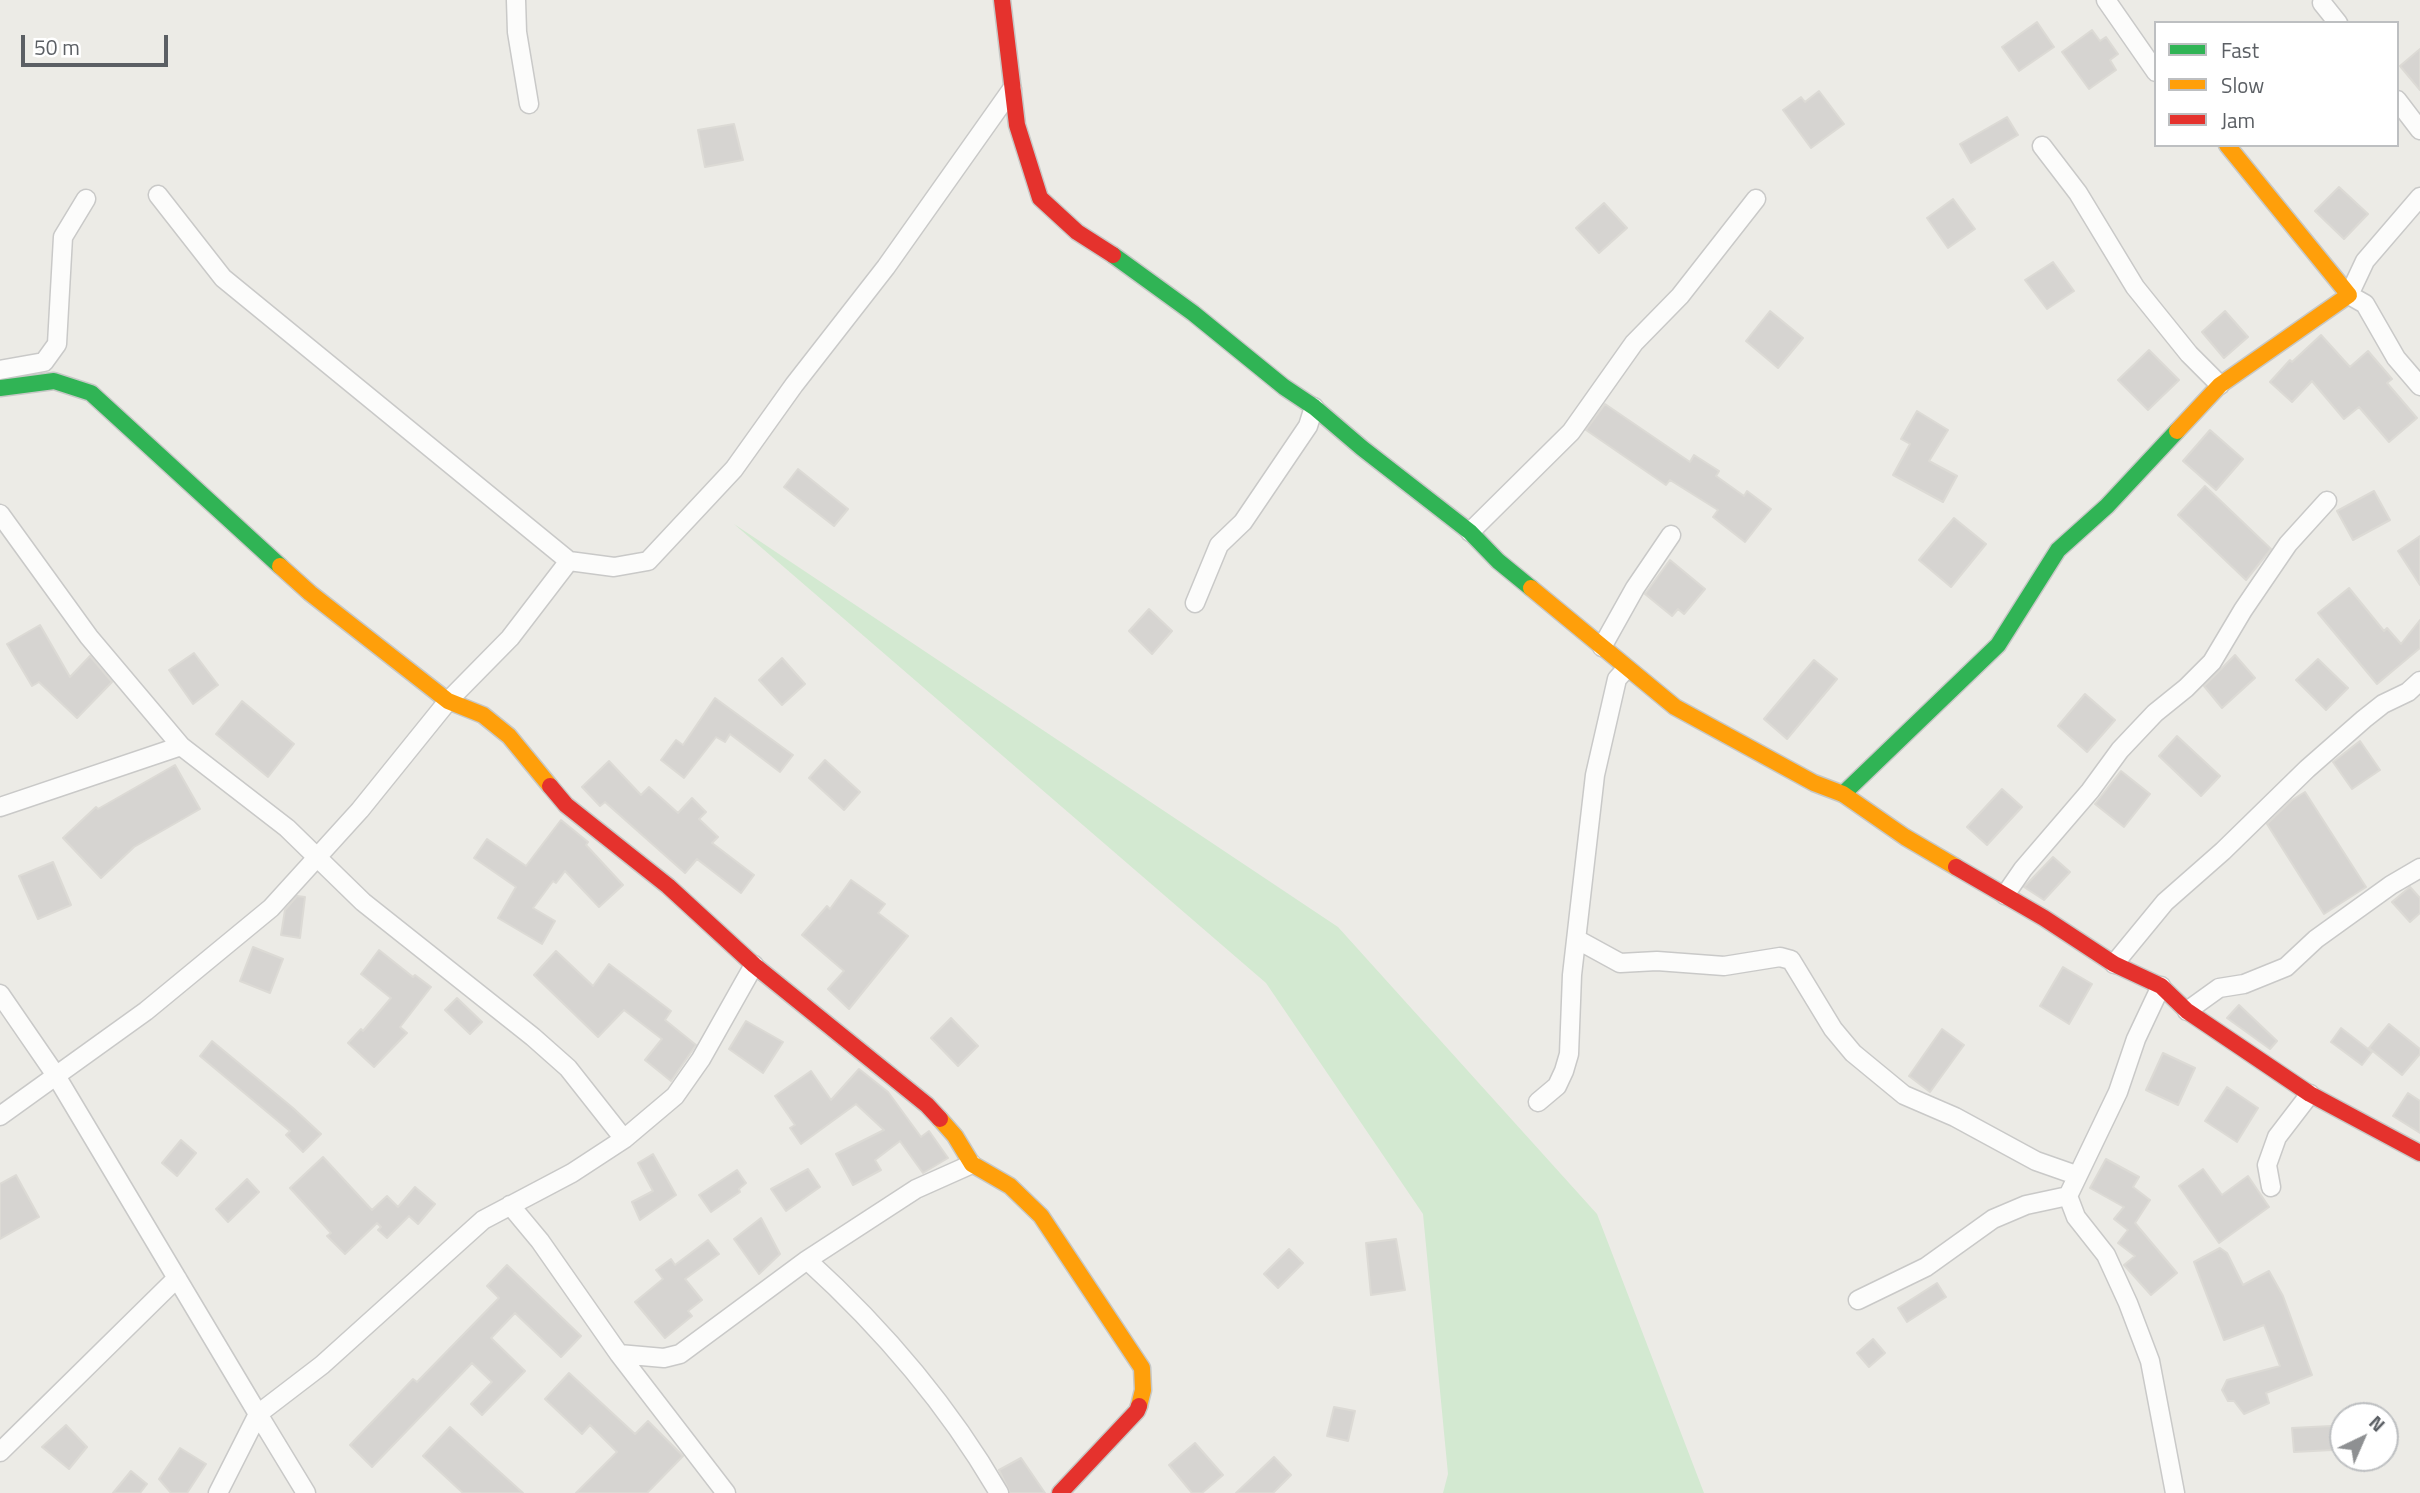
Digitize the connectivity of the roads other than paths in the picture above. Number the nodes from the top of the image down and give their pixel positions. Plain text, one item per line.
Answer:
1 (516, 0) edge
2 (1002, 0) edge
3 (2106, 0) edge
4 (2322, 3) dead end
5 (2336, 21) edge
6 (2154, 69) edge
7 (1013, 89) junction
8 (2399, 103) edge
9 (528, 104) dead end
10 (2420, 130) edge
11 (2042, 146) dead end
12 (2229, 147) edge
13 (158, 195) dead end
14 (2420, 197) edge
15 (86, 199) dead end
16 (1756, 199) dead end
17 (2349, 295) junction
18 (0, 370) edge
19 (2220, 385) junction
20 (2420, 386) edge
21 (0, 388) edge
22 (1314, 407) junction
23 (2327, 501) dead end
24 (0, 514) edge
25 (1470, 532) junction
26 (1671, 534) dead end
27 (569, 561) junction
28 (1195, 603) dead end
29 (1602, 648) junction
30 (1626, 668) junction
31 (2420, 681) edge
32 (448, 701) junction
33 (180, 746) junction
34 (1843, 794) junction
35 (0, 807) edge
36 (317, 857) junction
37 (2420, 868) edge
38 (2005, 895) junction
39 (1578, 940) junction
40 (2113, 964) junction
41 (754, 965) junction
42 (2161, 986) junction
43 (0, 995) edge
44 (2187, 1011) junction
45 (55, 1074) junction
46 (2310, 1094) junction
47 (1538, 1102) dead end
48 (0, 1116) edge
49 (624, 1139) junction
50 (2420, 1153) edge
51 (972, 1164) junction
52 (2076, 1175) junction
53 (2271, 1187) dead end
54 (2068, 1196) junction
55 (510, 1205) junction
56 (807, 1261) junction
57 (177, 1278) junction
58 (1858, 1300) dead end
59 (619, 1354) junction
60 (258, 1414) junction
61 (0, 1452) edge
62 (218, 1493) edge
63 (306, 1493) edge
64 (726, 1493) edge
65 (999, 1493) edge
66 (1060, 1493) edge
67 (2175, 1493) edge

1 - 9 street
2 - 7 street
3 - 6 street
4 - 5 street
7 - 22 street
7 - 27 street
8 - 10 street
11 - 19 street
12 - 17 street
13 - 27 street
14 - 17 street
15 - 18 street
16 - 25 street
17 - 19 street
17 - 20 street
19 - 34 street
21 - 32 street
22 - 25 street
22 - 28 street
23 - 38 street
24 - 33 street
25 - 29 street
26 - 29 street
27 - 32 street
29 - 30 street
30 - 34 street
30 - 39 street
31 - 40 street
32 - 36 street
32 - 41 street
33 - 35 street
33 - 36 street
34 - 38 street
36 - 45 street
36 - 49 street
37 - 44 street
38 - 40 street
39 - 47 street
39 - 52 street
40 - 42 street
41 - 49 street
41 - 51 street
42 - 44 street
42 - 52 street
43 - 45 street
44 - 46 street
45 - 48 street
45 - 57 street
46 - 50 street
46 - 53 street
49 - 55 street
51 - 56 street
51 - 66 street
52 - 54 street
54 - 58 street
54 - 67 street
55 - 59 street
55 - 60 street
56 - 59 street
56 - 65 street
57 - 60 street
57 - 61 street
59 - 64 street
60 - 62 street
60 - 63 street

